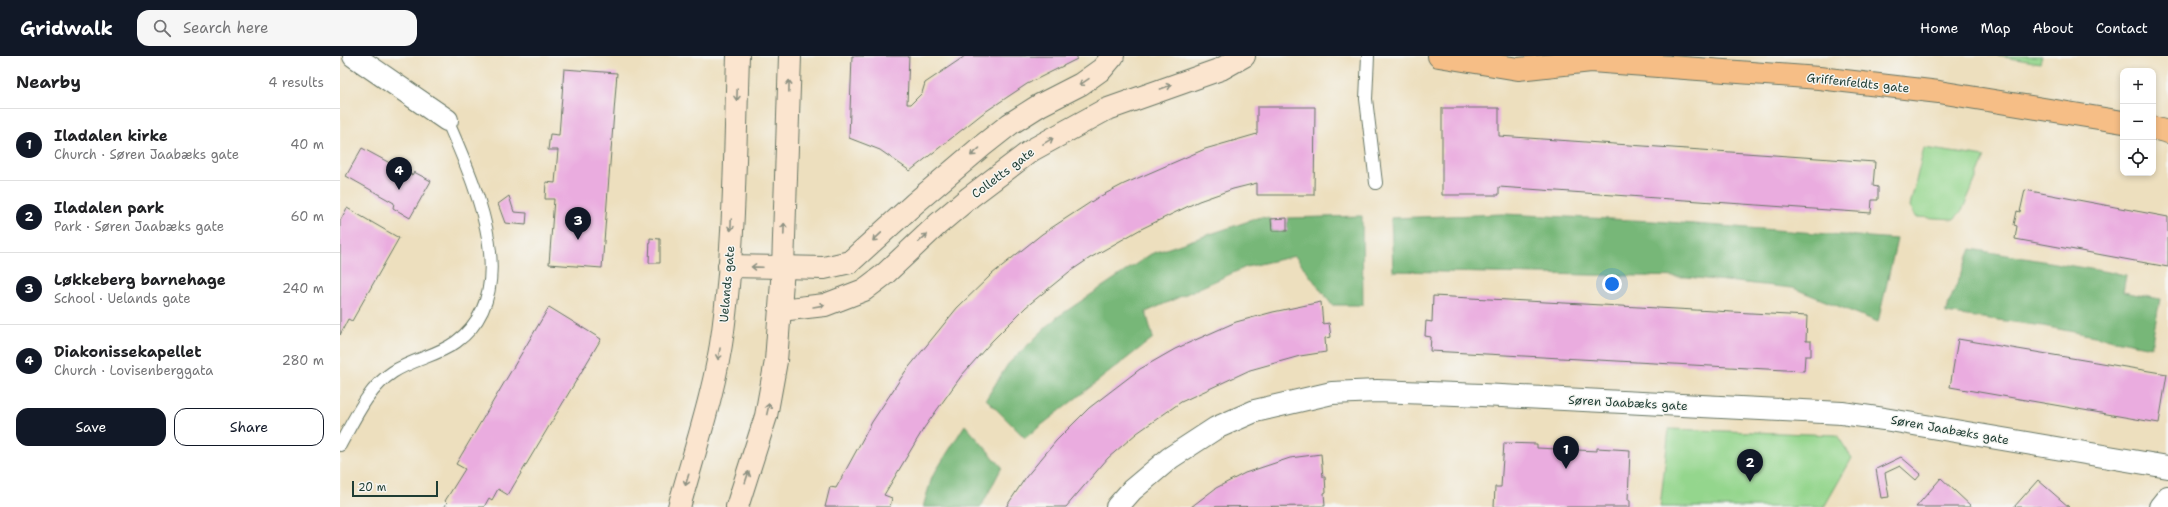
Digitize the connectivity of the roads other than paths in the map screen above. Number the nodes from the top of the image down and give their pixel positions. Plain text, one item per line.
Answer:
1 (354, 56) edge
2 (738, 56) edge
3 (790, 56) edge
4 (1113, 56) edge
5 (1244, 56) edge
6 (1368, 56) edge
7 (1439, 56) edge
8 (1587, 59) edge
9 (447, 120) joint
10 (2120, 121) edge
11 (2156, 129) edge
12 (2168, 132) edge
13 (1376, 184) dead end
14 (729, 266) junction
15 (783, 268) junction
16 (780, 310) junction
17 (340, 445) edge
18 (2168, 467) edge
19 (2168, 497) edge
20 (679, 507) edge
21 (736, 507) edge
22 (1117, 507) edge
23 (2160, 507) edge

1 - 9 street
2 -> 14 main road, Uelands gate
15 -> 3 main road
4 -> 15 main road
16 -> 5 main road, Colletts gate
6 - 13 lane
7 - 8 main road, Griffenfeldts gate
8 - 10 main road, Griffenfeldts gate
9 - 17 lane
11 - 12 main road
15 -> 14 main road
14 -> 20 main road, Uelands gate
15 - 16 main road
21 -> 16 main road
18 - 22 street, Søren Jaabæks gate
19 - 23 street

